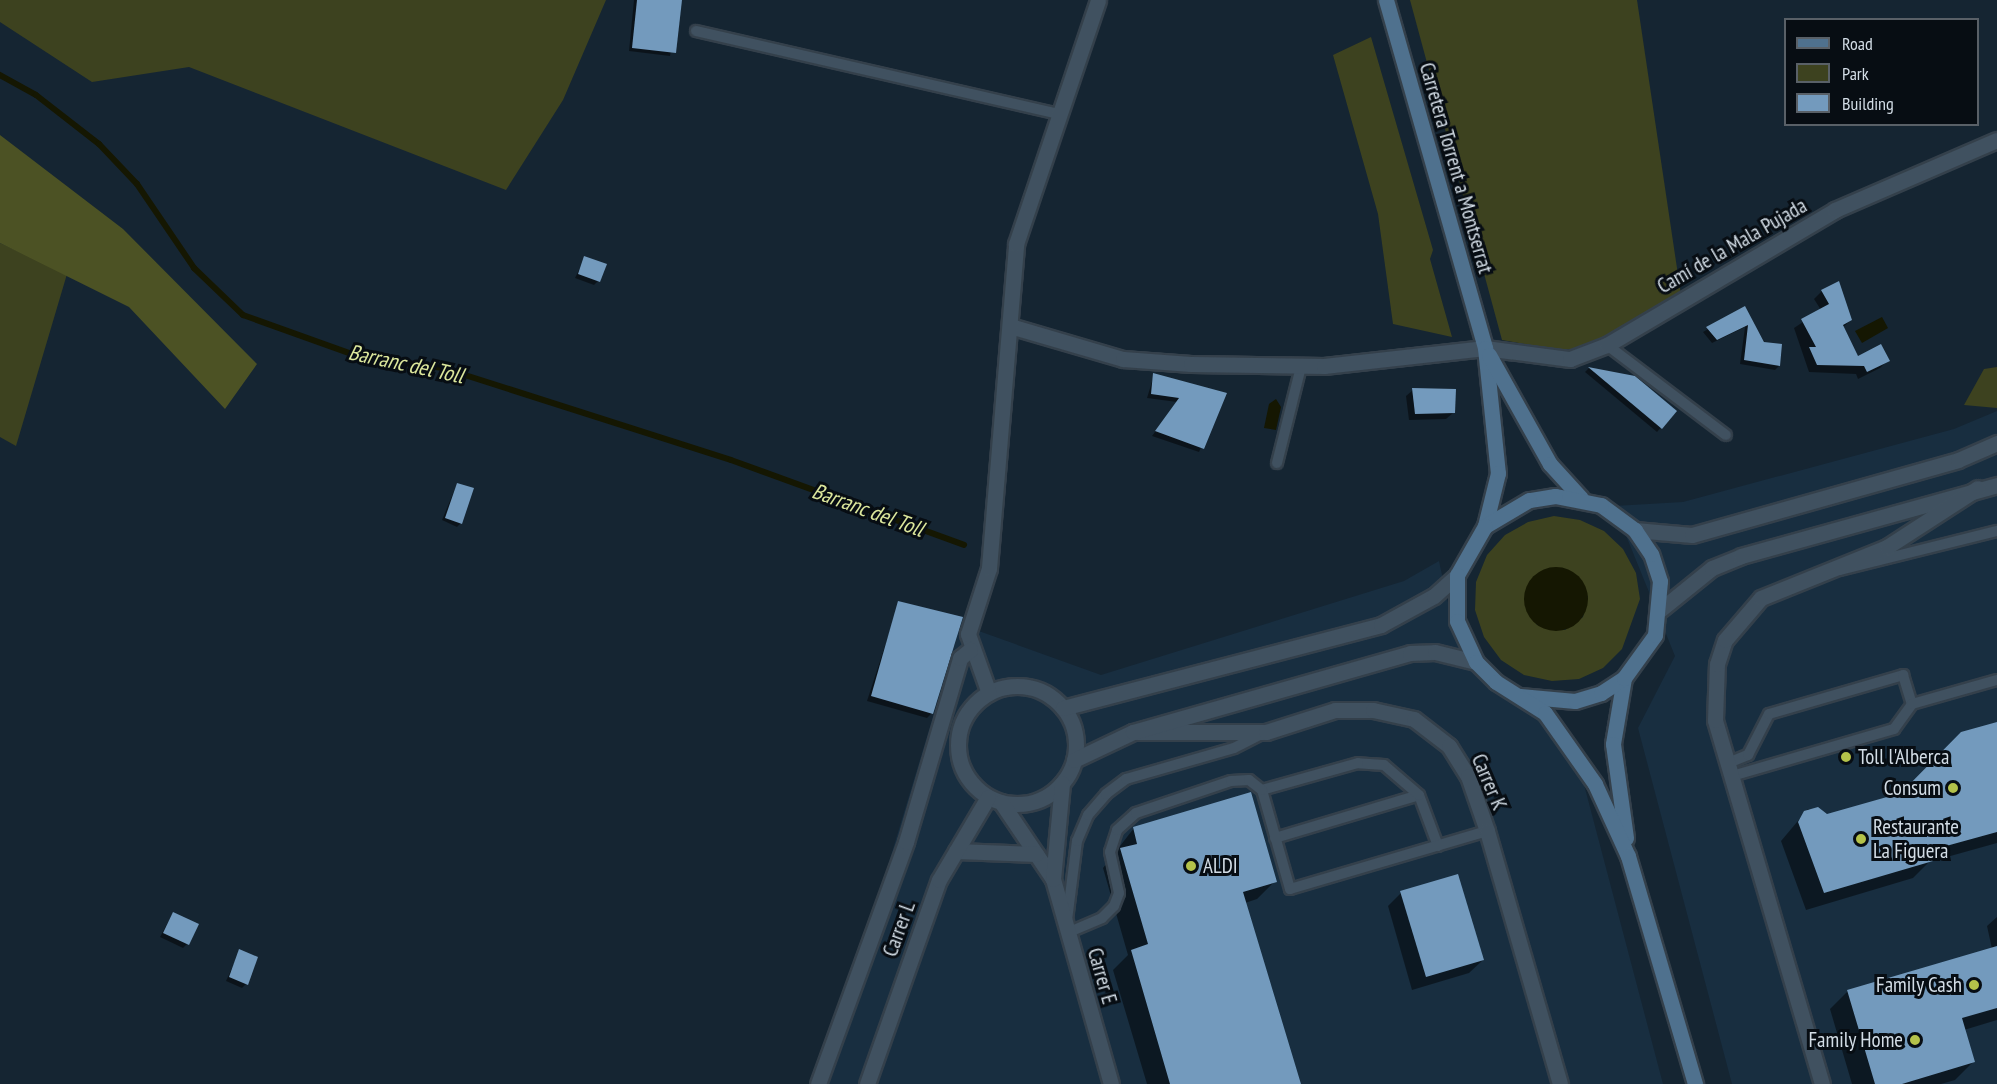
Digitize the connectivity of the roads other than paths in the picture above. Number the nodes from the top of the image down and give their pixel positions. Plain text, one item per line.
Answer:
1 (1098, 0) edge
2 (1386, 0) edge
3 (696, 31) dead end
4 (1058, 114) junction
5 (1997, 140) edge
6 (1010, 326) junction
7 (1607, 345) junction
8 (1485, 348) junction
9 (1301, 367) junction
10 (1725, 435) dead end
11 (1997, 443) edge
12 (1277, 463) dead end
13 (1997, 485) edge
14 (1978, 488) junction
15 (1581, 498) junction
16 (1485, 526) junction
17 (1635, 530) junction
18 (1997, 531) edge
19 (1828, 572) junction
20 (1457, 574) junction
21 (1660, 610) junction
22 (970, 650) junction
23 (1476, 662) junction
24 (1624, 678) junction
25 (1997, 680) edge
26 (988, 693) junction
27 (1520, 696) junction
28 (1912, 704) junction
29 (1063, 708) junction
30 (1133, 732) junction
31 (1266, 732) junction
32 (1074, 760) junction
33 (1730, 770) junction
34 (1062, 783) junction
35 (1262, 790) junction
36 (1419, 795) junction
37 (995, 799) junction
38 (1486, 831) junction
39 (1275, 838) junction
40 (1438, 846) junction
41 (956, 851) junction
42 (1036, 854) junction
43 (1628, 856) junction
44 (1053, 879) junction
45 (1067, 931) junction
46 (818, 1084) edge
47 (867, 1084) edge
48 (1112, 1084) edge
49 (1560, 1084) edge
50 (1695, 1084) edge
51 (1822, 1084) edge

1 - 4 street
2 - 8 main road, Carretera Torrent a Montserrat
3 - 4 lane
4 - 6 street
5 - 7 street, Camí de la Mala Pujada
6 - 9 street, Camí de la Mala Pujada
6 - 22 street
7 - 8 street, Camí de la Mala Pujada
7 - 10 lane
8 - 9 street, Camí de la Mala Pujada
8 - 15 main road
8 - 16 main road
9 - 12 lane
11 - 17 street
13 - 14 street
14 - 19 street
14 - 21 street
15 - 16 main road
15 - 17 main road
16 - 20 main road
17 - 21 main road
18 - 19 lane
19 - 33 street
20 - 23 main road
20 - 29 street
21 - 24 main road
22 - 26 street
22 - 46 street
23 - 27 main road
23 - 30 street
24 - 27 main road
24 - 43 main road
25 - 28 lane
26 - 29 street
26 - 37 street
27 - 43 main road
28 - 33 lane
28 - 33 lane
29 - 32 street
30 - 31 street, Carrer K
30 - 32 street
31 - 38 street, Carrer K
31 - 45 lane
32 - 34 street
33 - 51 street
34 - 37 street
34 - 44 street
35 - 36 lane
35 - 39 lane
35 - 45 lane
36 - 39 lane
36 - 40 lane
37 - 41 street, Carrer L
37 - 42 street
38 - 40 lane
38 - 49 street, Carrer K
39 - 40 lane
41 - 42 street
41 - 47 street, Carrer L
42 - 44 street
43 - 50 main road
44 - 45 street, Carrer E
45 - 48 street, Carrer E

